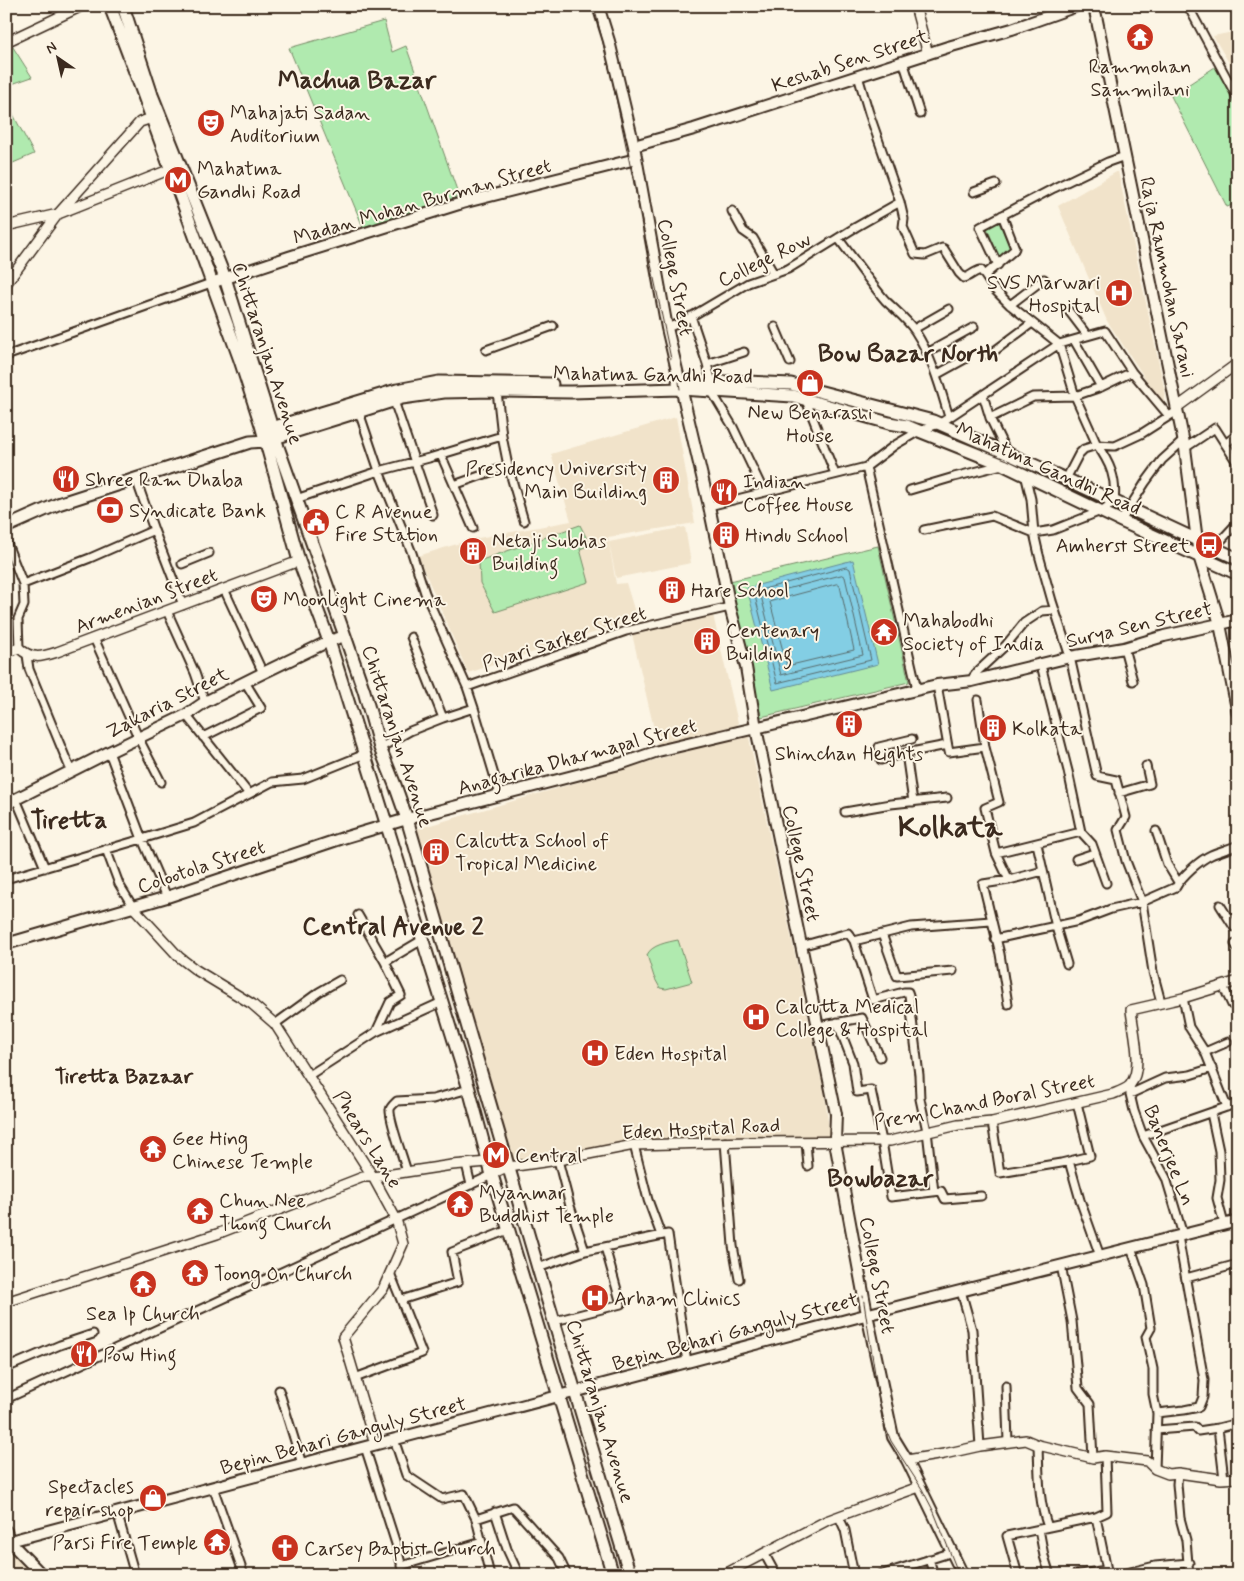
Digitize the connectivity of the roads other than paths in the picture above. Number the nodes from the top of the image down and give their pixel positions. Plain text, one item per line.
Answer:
1 (82, 6) edge
2 (110, 6) edge
3 (123, 6) edge
4 (598, 6) edge
5 (915, 6) edge
6 (1077, 6) edge
7 (1094, 6) edge
8 (1188, 6) edge
9 (6, 42) edge
10 (928, 54) junction
11 (903, 61) junction
12 (858, 76) junction
13 (1238, 100) edge
14 (920, 114) dead end
15 (157, 119) junction
16 (634, 146) junction
17 (1125, 156) junction
18 (633, 160) junction
19 (176, 167) junction
20 (996, 184) dead end
21 (974, 192) dead end
22 (900, 202) junction
23 (732, 211) dead end
24 (58, 214) junction
25 (1002, 215) junction
26 (6, 226) edge
27 (838, 238) junction
28 (998, 265) junction
29 (774, 274) junction
30 (985, 276) junction
31 (226, 278) junction
32 (1044, 279) dead end
33 (211, 283) junction
34 (6, 284) edge
35 (1010, 304) junction
36 (949, 309) dead end
37 (1068, 310) dead end
38 (691, 316) junction
39 (1032, 323) junction
40 (553, 326) dead end
41 (775, 327) dead end
42 (974, 327) dead end
43 (667, 328) junction
44 (914, 329) junction
45 (1087, 335) junction
46 (1074, 340) junction
47 (1059, 344) junction
48 (486, 350) dead end
49 (744, 352) dead end
50 (927, 353) junction
51 (989, 355) dead end
52 (6, 356) edge
53 (965, 359) dead end
54 (790, 362) dead end
55 (707, 364) junction
56 (1238, 364) edge
57 (1132, 372) junction
58 (936, 375) junction
59 (680, 385) junction
60 (712, 387) junction
61 (1101, 387) junction
62 (497, 391) junction
63 (804, 393) junction
64 (983, 394) junction
65 (1074, 396) junction
66 (394, 401) junction
67 (359, 412) junction
68 (1174, 412) junction
69 (949, 417) junction
70 (990, 418) junction
71 (939, 424) junction
72 (266, 430) junction
73 (919, 431) junction
74 (1238, 434) edge
75 (502, 436) junction
76 (1184, 444) junction
77 (1225, 444) junction
78 (1097, 445) junction
79 (441, 455) junction
80 (1006, 459) junction
81 (414, 462) junction
82 (1238, 464) edge
83 (508, 466) junction
84 (866, 467) junction
85 (378, 471) junction
86 (835, 474) junction
87 (1025, 474) junction
88 (136, 479) junction
89 (1066, 479) junction
90 (454, 485) junction
91 (910, 490) dead end
92 (764, 492) junction
93 (296, 499) junction
94 (1114, 502) junction
95 (708, 506) junction
96 (1129, 509) junction
97 (1101, 511) junction
98 (433, 516) dead end
99 (524, 521) dead end
100 (1121, 521) junction
101 (1238, 522) edge
102 (6, 527) edge
103 (473, 528) dead end
104 (154, 530) junction
105 (924, 530) dead end
106 (1034, 533) junction
107 (1197, 540) junction
108 (6, 541) edge
109 (1214, 548) junction
110 (209, 553) dead end
111 (1199, 556) junction
112 (1238, 559) edge
113 (299, 561) junction
114 (182, 564) dead end
115 (1238, 574) edge
116 (23, 584) junction
117 (224, 589) junction
118 (183, 605) junction
119 (730, 607) junction
120 (1055, 610) junction
121 (168, 611) junction
122 (1238, 620) edge
123 (1220, 624) junction
124 (345, 636) junction
125 (411, 637) dead end
126 (94, 638) junction
127 (329, 642) junction
128 (19, 648) junction
129 (1124, 648) junction
130 (6, 653) edge
131 (27, 655) junction
132 (1070, 657) junction
133 (1041, 665) junction
134 (263, 673) junction
135 (973, 681) junction
136 (1132, 681) dead end
137 (245, 682) junction
138 (937, 685) junction
139 (467, 687) junction
140 (917, 690) junction
141 (978, 700) dead end
142 (205, 702) junction
143 (474, 708) junction
144 (1238, 714) edge
145 (186, 715) junction
146 (444, 718) junction
147 (756, 728) junction
148 (138, 737) junction
149 (203, 738) junction
150 (912, 738) dead end
151 (947, 745) junction
152 (984, 747) junction
153 (380, 748) junction
154 (108, 752) junction
155 (906, 753) junction
156 (365, 754) junction
157 (1146, 766) dead end
158 (71, 771) junction
159 (161, 782) dead end
160 (249, 794) junction
161 (1119, 794) junction
162 (500, 795) junction
163 (947, 798) dead end
164 (16, 799) junction
165 (913, 802) junction
166 (6, 804) edge
167 (845, 812) dead end
168 (407, 819) junction
169 (388, 825) junction
170 (1156, 831) dead end
171 (1081, 832) junction
172 (142, 839) junction
173 (1037, 844) junction
174 (1238, 846) edge
175 (106, 849) junction
176 (996, 853) junction
177 (1094, 853) junction
178 (1076, 859) dead end
179 (45, 868) junction
180 (1043, 871) junction
181 (6, 879) edge
182 (1009, 880) junction
183 (1178, 882) junction
184 (1106, 883) dead end
185 (167, 897) junction
186 (1142, 902) junction
187 (1220, 905) dead end
188 (133, 907) junction
189 (358, 915) dead end
190 (991, 920) junction
191 (1056, 927) junction
192 (1238, 928) edge
193 (882, 934) junction
194 (996, 939) junction
195 (422, 940) junction
196 (854, 941) junction
197 (6, 944) edge
198 (801, 946) junction
199 (385, 962) junction
200 (1067, 964) dead end
201 (953, 971) dead end
202 (340, 980) dead end
203 (1238, 980) edge
204 (1223, 986) junction
205 (1183, 998) junction
206 (442, 1002) junction
207 (1161, 1002) junction
208 (1008, 1004) dead end
209 (1232, 1005) dead end
210 (838, 1022) junction
211 (275, 1024) junction
212 (818, 1026) junction
213 (376, 1032) junction
214 (1228, 1042) dead end
215 (1205, 1052) junction
216 (880, 1057) dead end
217 (1212, 1068) junction
218 (308, 1076) junction
219 (469, 1090) junction
220 (1130, 1090) junction
221 (1077, 1103) junction
222 (1238, 1104) edge
223 (1227, 1107) junction
224 (1211, 1113) junction
225 (992, 1122) junction
226 (927, 1132) junction
227 (1143, 1136) junction
228 (882, 1141) junction
229 (725, 1142) junction
230 (806, 1142) junction
231 (835, 1142) junction
232 (634, 1145) junction
233 (558, 1160) junction
234 (1069, 1161) junction
235 (488, 1162) junction
236 (466, 1164) junction
237 (808, 1166) dead end
238 (509, 1167) junction
239 (408, 1172) junction
240 (492, 1175) junction
241 (373, 1177) junction
242 (471, 1185) junction
243 (934, 1192) junction
244 (981, 1196) dead end
245 (396, 1219) junction
246 (1238, 1221) edge
247 (1224, 1224) junction
248 (508, 1230) junction
249 (661, 1235) junction
250 (1181, 1235) junction
251 (605, 1247) junction
252 (1131, 1248) junction
253 (584, 1251) junction
254 (1100, 1256) junction
255 (1238, 1264) edge
256 (1061, 1265) junction
257 (538, 1268) junction
258 (390, 1273) junction
259 (1186, 1278) junction
260 (739, 1279) dead end
261 (962, 1291) junction
262 (401, 1300) junction
263 (6, 1302) edge
264 (867, 1314) junction
265 (555, 1321) junction
266 (93, 1334) dead end
267 (687, 1362) junction
268 (6, 1368) edge
269 (355, 1378) junction
270 (1006, 1386) dead end
271 (279, 1390) dead end
272 (576, 1391) junction
273 (558, 1396) junction
274 (6, 1399) edge
275 (1157, 1413) junction
276 (1238, 1423) edge
277 (1218, 1428) junction
278 (1156, 1430) junction
279 (394, 1439) junction
280 (1008, 1442) junction
281 (1038, 1445) junction
282 (370, 1446) junction
283 (980, 1446) junction
284 (1105, 1456) junction
285 (1093, 1458) junction
286 (907, 1460) junction
287 (302, 1464) junction
288 (1155, 1469) junction
289 (1178, 1473) junction
290 (1224, 1478) junction
291 (1238, 1478) edge
292 (213, 1487) junction
293 (919, 1487) junction
294 (117, 1512) junction
295 (495, 1512) junction
296 (839, 1517) junction
297 (1096, 1517) junction
298 (476, 1519) junction
299 (1048, 1527) junction
300 (1039, 1529) junction
301 (6, 1530) edge
302 (8, 1541) edge
303 (482, 1542) junction
304 (953, 1552) junction
305 (764, 1554) junction
306 (929, 1559) junction
307 (1188, 1562) junction
308 (401, 1566) junction
309 (1107, 1572) edge
310 (42, 1575) edge
311 (135, 1575) edge
312 (244, 1575) edge
313 (404, 1575) edge
314 (490, 1575) edge
315 (519, 1575) edge
316 (567, 1575) edge
317 (613, 1575) edge
318 (630, 1575) edge
319 (723, 1575) edge
320 (776, 1575) edge
321 (854, 1575) edge
322 (880, 1575) edge
323 (934, 1575) edge
324 (963, 1575) edge
325 (1018, 1575) edge
326 (1050, 1575) edge
327 (1075, 1575) edge
328 (1118, 1575) edge
329 (1189, 1575) edge

1 - 9 street
2 - 15 main road
3 - 15 main road, Chittaranjan Avenue
4 - 16 main road, College Street
5 - 10 street
6 - 10 main road, Keshab Sen Street
7 - 17 main road, Raja Rammohan Sarani
8 - 13 street
10 - 11 main road, Keshab Sen Street
11 - 12 main road, Keshab Sen Street
11 - 14 street
12 - 16 main road, Keshab Sen Street
12 - 22 street
15 - 19 main road, Chittaranjan Avenue
15 - 24 street
16 - 18 main road, College Street
17 - 25 street
17 - 68 main road, Raja Rammohan Sarani
18 - 31 main road, Madan Mohan Burman Street
18 - 43 main road, College Street
19 - 24 street
19 - 31 main road, Chittaranjan Avenue
19 - 33 main road
20 - 21 street
22 - 27 street, College Row
22 - 30 street
23 - 29 street
24 - 26 street
24 - 34 street
25 - 28 street
25 - 28 street
27 - 29 street, College Row
27 - 44 street
28 - 30 street
29 - 38 street, College Row
30 - 35 street
31 - 33 main road, Madan Mohan Burman Street
31 - 72 main road, Chittaranjan Avenue
32 - 35 street
33 - 52 street
33 - 72 main road
35 - 39 street
36 - 44 street
37 - 45 street
38 - 43 street, College Row
38 - 55 street
39 - 47 street
39 - 51 street
40 - 48 street
41 - 54 street
42 - 50 street
43 - 59 main road, College Street
44 - 50 street
45 - 46 street
45 - 57 street
46 - 47 street
46 - 61 street
47 - 64 street
47 - 65 street
49 - 55 street
50 - 58 street
53 - 58 street
55 - 60 street
56 - 68 street
57 - 61 street
57 - 68 street
58 - 69 street
59 - 60 main road, Mahatma Gandhi Road
59 - 62 main road, Mahatma Gandhi Road
59 - 72 main road, Mahatma Gandhi Road
59 - 95 main road, College Street
60 - 63 main road, Mahatma Gandhi Road
60 - 92 street
61 - 65 street
62 - 66 main road, Mahatma Gandhi Road
62 - 75 street
63 - 71 main road, Mahatma Gandhi Road
63 - 73 main road, Mahatma Gandhi Road
63 - 86 street
64 - 69 street
64 - 70 street
65 - 70 street
65 - 78 street
66 - 67 main road, Mahatma Gandhi Road
66 - 81 street
67 - 72 main road, Mahatma Gandhi Road
67 - 85 street
68 - 76 main road, Raja Rammohan Sarani
68 - 78 street
69 - 71 street
70 - 80 street
71 - 73 street
71 - 80 main road, Mahatma Gandhi Road
72 - 88 main road, Mahatma Gandhi Road
72 - 93 main road, Chittaranjan Avenue
72 - 113 main road
73 - 80 main road, Mahatma Gandhi Road
73 - 84 street
74 - 77 street
75 - 79 street
75 - 83 street
76 - 77 street
76 - 96 street
76 - 107 main road, Raja Rammohan Sarani
77 - 82 street
78 - 89 street
78 - 94 street
79 - 81 street
79 - 90 street
80 - 87 main road, Mahatma Gandhi Road
80 - 89 main road, Mahatma Gandhi Road
80 - 91 street
81 - 85 street
81 - 98 street
83 - 90 street
83 - 99 street
84 - 86 street
84 - 140 street
85 - 93 street
85 - 139 street
86 - 92 street
87 - 97 main road, Mahatma Gandhi Road
87 - 106 street
88 - 102 main road, Mahatma Gandhi Road
88 - 104 street
89 - 94 main road, Mahatma Gandhi Road
90 - 103 street
92 - 95 street
93 - 124 main road, Chittaranjan Avenue
94 - 96 main road, Mahatma Gandhi Road
94 - 97 street
95 - 119 main road, College Street
96 - 100 street
96 - 107 main road, Mahatma Gandhi Road
97 - 100 main road, Mahatma Gandhi Road
97 - 106 street
100 - 111 main road, Mahatma Gandhi Road
101 - 109 street
104 - 116 street
104 - 118 street
105 - 106 street
106 - 120 street
107 - 109 main road, Mahatma Gandhi Road
107 - 111 main road, Raja Rammohan Sarani
108 - 116 street
109 - 112 main road, Mahatma Gandhi Road
110 - 114 street
111 - 115 main road, Mahatma Gandhi Road
111 - 123 main road, Raja Rammohan Sarani
113 - 117 street, Armenian Street
113 - 127 main road
116 - 128 street
117 - 118 street, Armenian Street
117 - 134 street
118 - 121 street, Armenian Street
119 - 139 street, Piyari Sarker Street
119 - 147 main road, College Street
120 - 132 street
120 - 135 street
121 - 126 street, Armenian Street
121 - 142 street
122 - 123 main road, Surya Sen Street
123 - 129 main road, Surya Sen Street
123 - 144 main road, Raja Rammohan Sarani
124 - 127 main road, Zakaria Street
124 - 153 main road, Chittaranjan Avenue
125 - 146 street
126 - 131 street, Armenian Street
126 - 148 street
127 - 134 main road, Zakaria Street
127 - 156 main road
128 - 130 street
128 - 131 street
129 - 132 main road, Surya Sen Street
129 - 136 street
131 - 158 street
132 - 133 main road, Surya Sen Street
132 - 161 street
133 - 135 main road, Surya Sen Street
133 - 171 street
134 - 137 main road, Zakaria Street
135 - 138 main road, Surya Sen Street
137 - 142 main road, Zakaria Street
137 - 149 street
138 - 140 main road, Surya Sen Street
138 - 151 street
139 - 143 street
140 - 147 main road, Surya Sen Street
141 - 152 street
142 - 145 main road, Zakaria Street
143 - 146 street
143 - 162 street
145 - 148 main road, Zakaria Street
145 - 149 street
146 - 153 street
147 - 162 main road, Anagarika Dharmapal Street
147 - 198 main road, College Street
148 - 154 main road, Zakaria Street
148 - 159 street
149 - 160 street
150 - 155 street
151 - 152 street
151 - 155 street
152 - 176 street
153 - 168 main road, Chittaranjan Avenue
154 - 158 main road, Zakaria Street
154 - 172 street
155 - 165 street
156 - 160 street
156 - 169 main road
157 - 161 street
158 - 164 main road, Zakaria Street
160 - 172 street
161 - 186 street
162 - 168 main road, Anagarika Dharmapal Street
163 - 165 street
164 - 166 main road, Zakaria Street
164 - 179 street
165 - 167 street
168 - 169 main road, Colootola Street
168 - 238 main road, Chittaranjan Avenue
169 - 185 main road, Colootola Street
169 - 195 main road
170 - 183 street
171 - 173 street
171 - 177 street
172 - 175 street
172 - 185 street
173 - 176 street
173 - 180 street
174 - 183 street
175 - 179 street
175 - 188 street
176 - 182 street
177 - 178 street
177 - 184 street
179 - 181 street
180 - 182 street
180 - 191 street
182 - 190 street
183 - 186 street
185 - 188 main road, Colootola Street
186 - 191 street
186 - 207 street
187 - 192 street
188 - 197 main road, Colootola Street
188 - 211 street, Phears Lane
189 - 199 street
190 - 193 street
190 - 194 street
191 - 194 street
191 - 200 street
193 - 196 street
193 - 201 street
194 - 208 street
195 - 199 street
195 - 206 main road
196 - 198 street
196 - 226 street
198 - 212 main road, College Street
199 - 213 street
202 - 211 street
203 - 204 street
204 - 205 street
204 - 209 street
205 - 207 street
205 - 215 street
206 - 213 street
206 - 219 main road
207 - 220 street
210 - 212 street
210 - 216 street
210 - 228 street
211 - 218 street, Phears Lane
212 - 231 main road, College Street
213 - 218 street
214 - 215 street
215 - 217 street
217 - 220 street
217 - 223 street
218 - 241 street, Phears Lane
219 - 235 main road
219 - 239 street
220 - 221 street, Prem Chand Boral Street
220 - 227 street, Banerjee Ln
221 - 225 street, Prem Chand Boral Street
221 - 234 street
222 - 223 street
223 - 224 street
224 - 227 street
224 - 247 street
225 - 226 street, Prem Chand Boral Street
225 - 234 street
226 - 228 street, Prem Chand Boral Street
226 - 243 street
227 - 250 street, Banerjee Ln
228 - 231 street, Prem Chand Boral Street
228 - 243 street
229 - 230 street, Eden Hospital Road
229 - 232 street, Eden Hospital Road
229 - 260 street
230 - 231 street, Eden Hospital Road
230 - 237 street
231 - 264 main road, College Street
232 - 233 street, Eden Hospital Road
232 - 249 street
233 - 238 street, Eden Hospital Road
233 - 253 street
234 - 254 street
235 - 236 street
235 - 238 street
235 - 240 main road
236 - 239 street
236 - 242 street
238 - 240 street
238 - 257 main road, Chittaranjan Avenue
239 - 241 street
240 - 242 street
240 - 248 main road
241 - 245 street, Phears Lane
241 - 263 street
242 - 245 street
243 - 244 street
245 - 258 street, Phears Lane
245 - 274 street
246 - 247 main road, Bepin Behari Ganguly Street
247 - 250 main road, Bepin Behari Ganguly Street
248 - 262 street
248 - 273 main road
249 - 251 street
249 - 267 street
250 - 252 main road, Bepin Behari Ganguly Street
250 - 259 street, Banerjee Ln
251 - 253 street
251 - 265 street
252 - 254 main road, Bepin Behari Ganguly Street
252 - 275 street
253 - 257 street
254 - 256 main road, Bepin Behari Ganguly Street
255 - 259 street
256 - 261 main road, Bepin Behari Ganguly Street
256 - 285 street
257 - 265 main road, Chittaranjan Avenue
258 - 262 street
258 - 269 street, Phears Lane
259 - 275 street, Banerjee Ln
261 - 264 main road, Bepin Behari Ganguly Street
261 - 283 street
262 - 269 street
264 - 267 main road, Bepin Behari Ganguly Street
264 - 286 main road, College Street
265 - 272 main road, Chittaranjan Avenue
266 - 268 street
267 - 272 main road, Bepin Behari Ganguly Street
269 - 282 street, Phears Lane
270 - 280 street
271 - 287 street
272 - 273 main road, Bepin Behari Ganguly Street
272 - 318 main road, Chittaranjan Avenue
273 - 279 main road, Bepin Behari Ganguly Street
273 - 317 main road
275 - 278 street
276 - 277 street
277 - 278 street
277 - 290 street
278 - 288 street
279 - 282 main road, Bepin Behari Ganguly Street
279 - 298 street
280 - 281 street
280 - 283 street
281 - 285 street
281 - 299 street
282 - 287 main road, Bepin Behari Ganguly Street
282 - 308 street
283 - 286 street
284 - 285 street
284 - 288 street
284 - 297 street
286 - 293 main road, College Street
287 - 292 main road, Bepin Behari Ganguly Street
288 - 289 street
289 - 290 street
289 - 307 street
290 - 291 street
292 - 294 main road, Bepin Behari Ganguly Street
292 - 312 street
293 - 296 street
293 - 304 main road, College Street
294 - 302 main road, Bepin Behari Ganguly Street
294 - 311 street
295 - 298 street
295 - 315 street
295 - 316 street
296 - 305 street
296 - 321 street
297 - 299 street
297 - 309 street
298 - 303 street
299 - 300 street
300 - 325 street
300 - 326 street
301 - 302 main road
302 - 310 main road
303 - 308 street
303 - 314 street
304 - 306 street
304 - 324 main road, College Street
305 - 319 street
305 - 320 street
306 - 322 street
306 - 323 street
307 - 328 street
307 - 329 street
308 - 313 street
309 - 327 street

